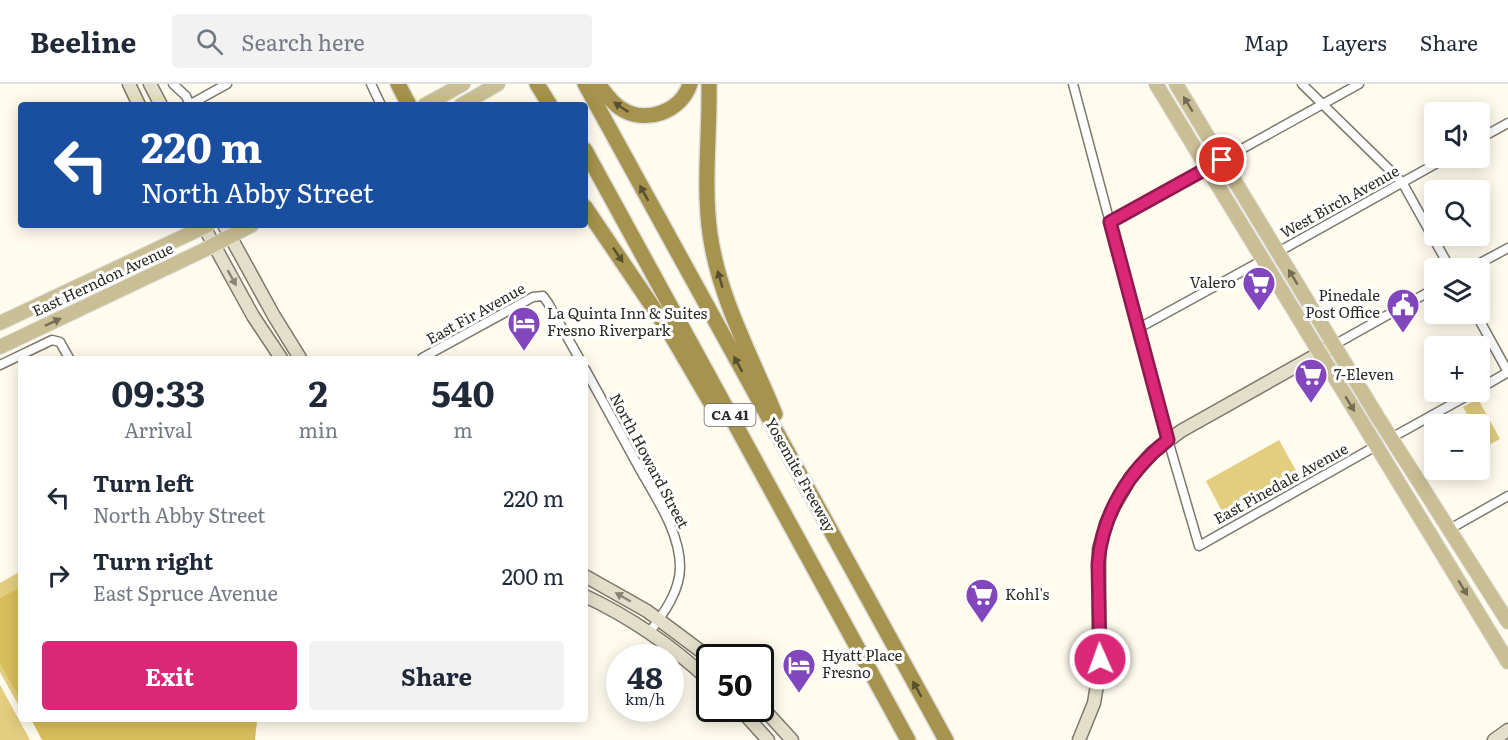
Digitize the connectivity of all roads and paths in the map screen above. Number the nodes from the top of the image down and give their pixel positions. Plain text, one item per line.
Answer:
1 (129, 84) edge
2 (150, 84) edge
3 (173, 84) edge
4 (227, 84) edge
5 (371, 84) edge
6 (398, 84) edge
7 (463, 84) edge
8 (498, 84) edge
9 (542, 84) edge
10 (585, 84) edge
11 (598, 84) edge
12 (690, 84) edge
13 (709, 84) edge
14 (1073, 84) edge
15 (1156, 84) edge
16 (1176, 84) edge
17 (1302, 84) edge
18 (1359, 84) edge
19 (138, 102) edge
20 (159, 102) edge
21 (188, 102) edge
22 (203, 102) edge
23 (380, 102) edge
24 (407, 102) edge
25 (430, 102) edge
26 (467, 102) edge
27 (549, 102) edge
28 (558, 102) edge
29 (1323, 104) junction
30 (1508, 123) edge
31 (1490, 133) edge
32 (588, 156) edge
33 (1222, 160) junction
34 (1208, 167) junction
35 (588, 168) edge
36 (1428, 168) edge
37 (1402, 182) junction
38 (588, 212) edge
39 (1110, 222) junction
40 (201, 228) edge
41 (206, 228) edge
42 (227, 231) edge
43 (214, 245) junction
44 (1508, 248) edge
45 (1278, 252) junction
46 (1444, 258) edge
47 (1490, 258) edge
48 (1263, 260) junction
49 (659, 286) junction
50 (1424, 295) edge
51 (0, 323) edge
52 (1482, 324) edge
53 (1139, 328) junction
54 (1334, 345) junction
55 (0, 346) edge
56 (278, 354) edge
57 (1320, 354) junction
58 (68, 356) edge
59 (299, 356) edge
60 (426, 356) edge
61 (578, 356) edge
62 (0, 364) edge
63 (1508, 372) edge
64 (588, 374) edge
65 (1490, 383) edge
66 (1456, 402) edge
67 (1391, 438) junction
68 (1168, 440) junction
69 (1376, 446) junction
70 (1389, 468) junction
71 (807, 488) junction
72 (1508, 496) edge
73 (1448, 530) junction
74 (1431, 536) junction
75 (588, 578) edge
76 (588, 598) edge
77 (1499, 608) junction
78 (659, 619) junction
79 (1508, 622) edge
80 (649, 633) junction
81 (696, 647) edge
82 (1508, 662) edge
83 (696, 670) edge
84 (875, 681) junction
85 (774, 720) edge
86 (752, 722) edge
87 (1508, 730) edge
88 (768, 740) edge
89 (792, 740) edge
90 (908, 740) edge
91 (946, 740) edge
92 (1079, 740) edge
93 (1494, 740) edge

1 - 19 main road
2 - 20 main road
3 - 21 street
4 - 22 street
5 - 23 street
6 - 24 highway
7 - 25 main road
8 - 26 main road
9 - 27 highway
9 - 28 highway
71 -> 10 highway, Yosemite Freeway / CA 41
12 -> 11 highway
71 -> 13 highway
14 - 39 street
15 - 34 main road
33 -> 16 main road
17 - 29 street
18 - 29 street
29 - 33 street
29 - 37 street
30 - 31 street
32 - 49 highway, CA 41
33 - 34 street
33 - 45 main road
34 - 39 street
34 - 48 main road
35 - 49 highway
36 - 37 street, West Birch Avenue
37 - 45 street, West Birch Avenue
37 - 46 street
38 -> 84 highway
39 - 53 street
40 - 51 main road, East Herndon Avenue
41 - 43 main road
42 - 43 main road, East Herndon Avenue
42 - 59 main road
55 -> 43 main road, East Herndon Avenue
43 -> 56 main road
44 - 47 street
54 -> 45 main road
48 - 53 street
48 - 57 main road
49 - 84 highway, CA 41
50 - 54 street
52 - 63 street
53 - 68 street
54 - 57 main road
54 - 67 main road
57 - 68 main road
57 -> 69 main road
58 - 62 street
60 - 61 street, East Fir Avenue
63 - 65 street
64 - 78 street, North Howard Street
66 - 67 street
67 - 73 main road
68 - 69 street, East Pinedale Avenue
68 - 92 main road
69 - 70 main road
70 - 73 main road
70 - 74 main road
91 -> 71 highway, Yosemite Freeway / CA 41
72 - 73 street
73 - 77 main road
74 - 77 main road
74 -> 82 main road
78 -> 75 main road
76 - 80 main road
77 - 79 main road
78 - 80 street, North Howard Street
78 - 81 main road
80 - 83 main road
84 - 90 highway, CA 41
85 - 89 main road
86 - 88 main road
87 - 93 main road

